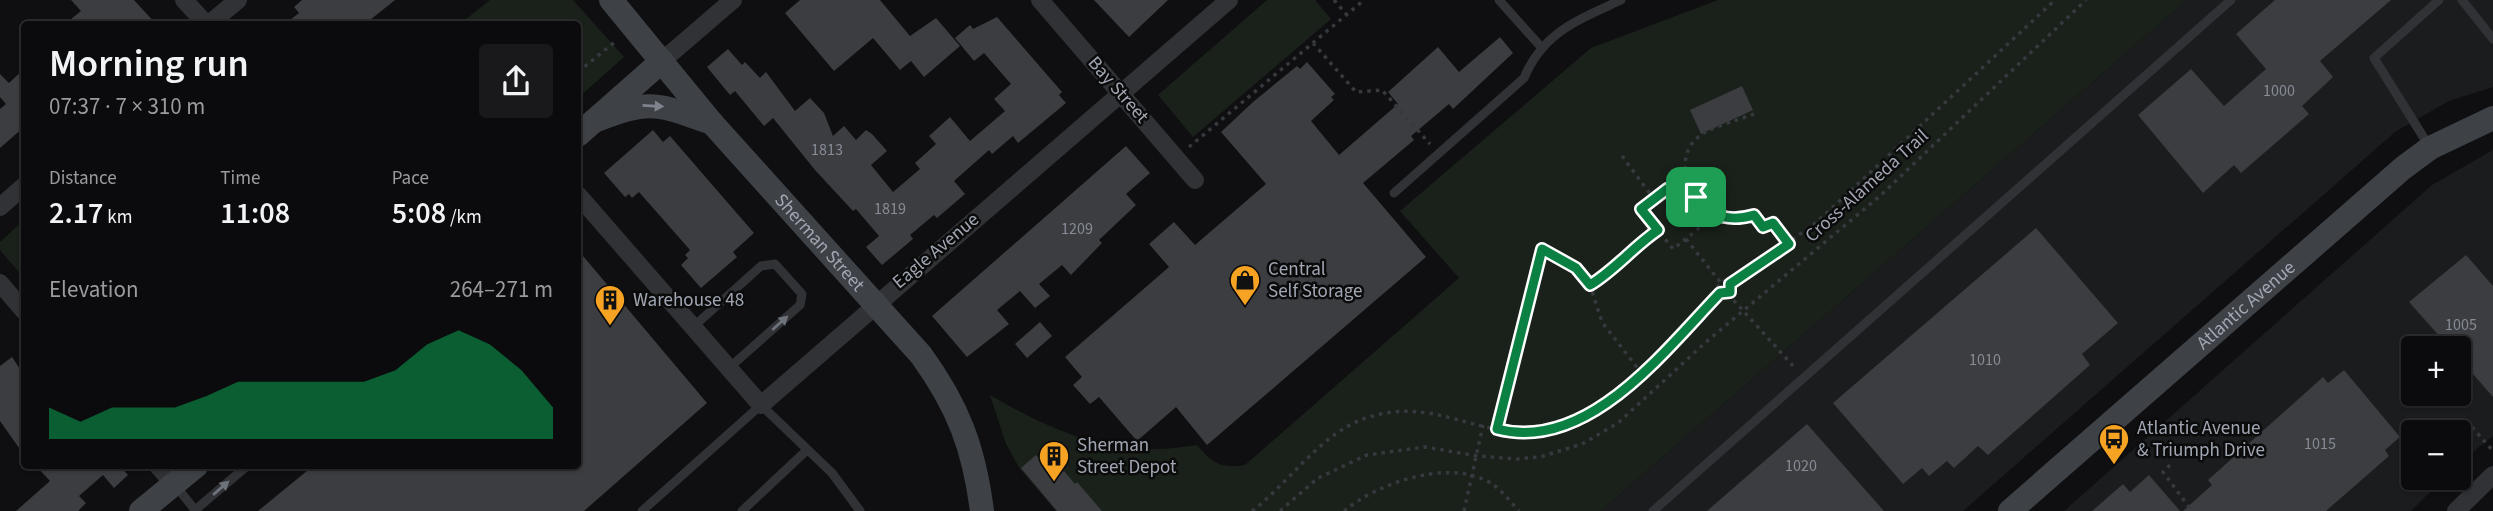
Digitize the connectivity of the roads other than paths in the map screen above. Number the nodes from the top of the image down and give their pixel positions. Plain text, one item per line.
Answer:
1 (184, 0) edge
2 (238, 0) edge
3 (611, 0) edge
4 (733, 0) edge
5 (1040, 0) edge
6 (1229, 0) edge
7 (1499, 0) edge
8 (1621, 0) edge
9 (2231, 0) edge
10 (2439, 0) edge
11 (2462, 0) edge
12 (205, 21) edge
13 (212, 21) edge
14 (2493, 39) edge
15 (1542, 48) junction
16 (662, 61) junction
17 (1121, 93) junction
18 (2493, 118) edge
19 (712, 123) junction
20 (586, 128) edge
21 (2430, 148) junction
22 (1195, 180) dead end
23 (21, 189) edge
24 (1394, 192) dead end
25 (581, 198) edge
26 (0, 207) edge
27 (0, 282) edge
28 (875, 303) junction
29 (21, 307) edge
30 (693, 327) junction
31 (729, 368) junction
32 (761, 405) junction
33 (807, 450) junction
34 (186, 469) edge
35 (244, 469) edge
36 (166, 475) edge
37 (2493, 475) edge
38 (141, 511) edge
39 (195, 511) edge
40 (642, 511) edge
41 (742, 511) edge
42 (860, 511) edge
43 (982, 511) edge
44 (1653, 511) edge
45 (2010, 511) edge
46 (2456, 511) edge

1 - 12 street
2 - 13 street
3 - 16 street, Sherman Street
4 - 16 street
5 - 17 street, Bay Street
6 - 17 street, Eagle Avenue
7 - 15 lane
8 - 15 lane
9 - 44 lane
10 - 21 lane
11 - 14 lane
15 - 24 lane
16 - 19 street, Sherman Street
16 - 20 street
17 - 22 street, Bay Street
17 - 28 street, Eagle Avenue
18 - 21 street, Atlantic Avenue
20 -> 19 street
19 - 28 street, Sherman Street
21 - 45 street, Atlantic Avenue
23 - 26 street
25 - 30 street
27 - 29 street
28 - 32 street, Eagle Avenue
28 - 43 street, Sherman Street
30 - 31 street
31 -> 30 lane
31 - 32 street
32 - 33 lane
32 - 40 lane
33 - 41 lane
33 - 42 lane
34 - 36 street
39 -> 35 lane
36 - 38 street
36 - 39 lane
37 - 46 street

